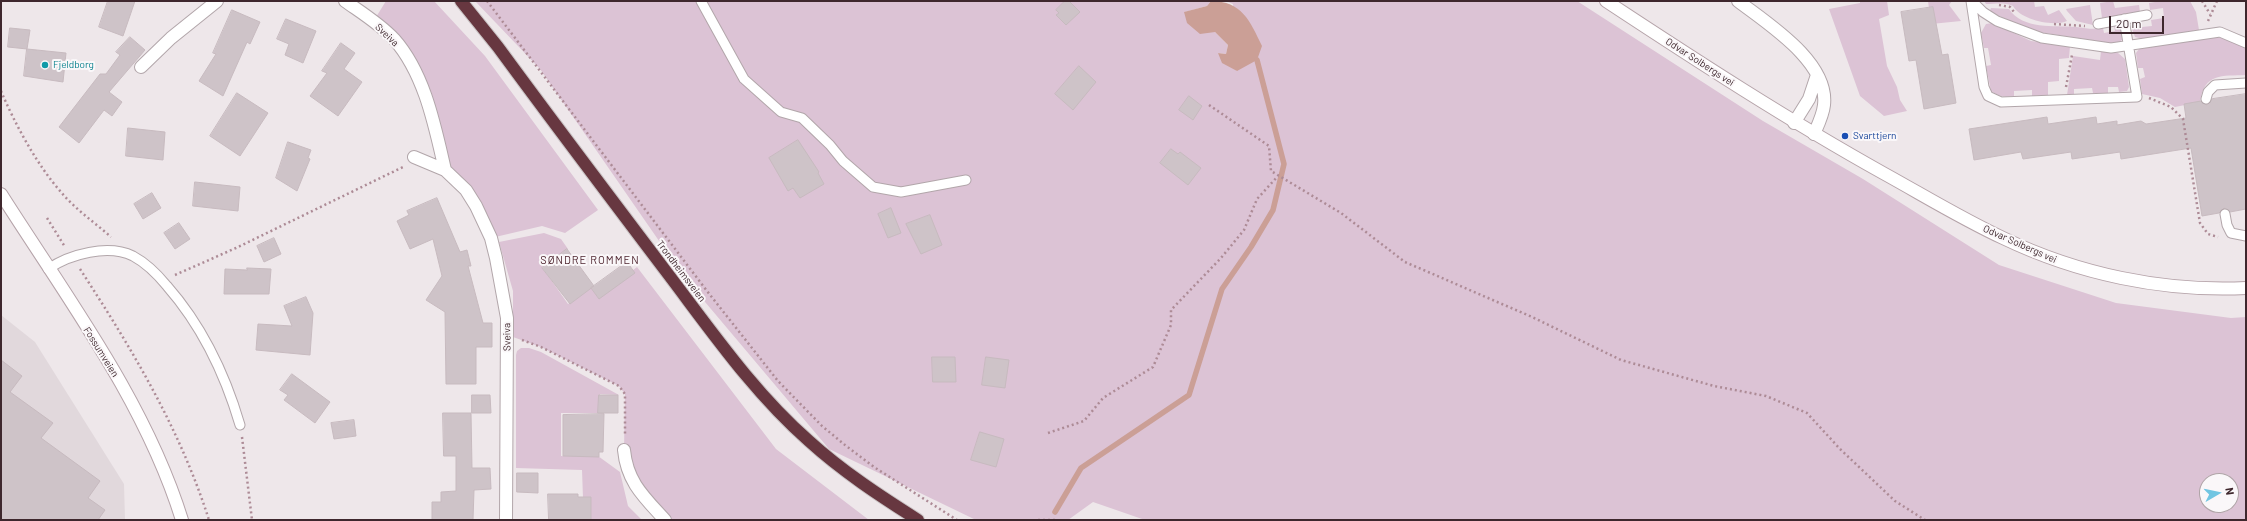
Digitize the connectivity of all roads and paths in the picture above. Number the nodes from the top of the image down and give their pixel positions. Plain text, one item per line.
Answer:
1 (217, 1) edge
2 (345, 1) edge
3 (461, 1) edge
4 (488, 1) edge
5 (701, 1) edge
6 (1606, 1) edge
7 (1738, 1) edge
8 (1971, 1) edge
9 (2202, 1) edge
10 (2217, 1) edge
11 (1983, 12) junction
12 (2019, 15) dead end
13 (2147, 15) dead end
14 (2124, 19) junction
15 (2050, 24) dead end
16 (2098, 24) joint
17 (2074, 42) junction
18 (2246, 43) edge
19 (2128, 46) junction
20 (141, 67) dead end
21 (1817, 75) junction
22 (2246, 83) edge
23 (1, 91) edge
24 (2137, 97) junction
25 (2064, 100) junction
26 (2206, 100) dead end
27 (1209, 105) dead end
28 (1794, 122) junction
29 (1814, 134) junction
30 (414, 157) joint
31 (445, 170) junction
32 (1278, 176) junction
33 (966, 180) dead end
34 (1, 194) edge
35 (2225, 214) dead end
36 (47, 218) dead end
37 (2231, 232) junction
38 (2246, 236) edge
39 (132, 256) junction
40 (71, 257) junction
41 (48, 268) junction
42 (161, 279) junction
43 (2246, 288) edge
44 (508, 338) junction
45 (240, 425) joint
46 (1048, 433) dead end
47 (624, 450) joint
48 (182, 520) edge
49 (209, 520) edge
50 (252, 520) edge
51 (506, 520) edge
52 (665, 520) edge
53 (918, 520) edge
54 (957, 520) edge
55 (1038, 520) edge
56 (1056, 520) edge
57 (1925, 520) edge

1 - 20 street
2 - 31 street, Sveiva
3 - 53 highway, Trondheimsveien
4 - 54 path
5 - 33 lane
6 - 28 street, Odvar Solbergs vei
7 - 21 street
8 - 11 lane
8 - 25 lane
9 - 10 path
11 - 12 path
11 - 17 lane
13 - 14 lane
14 - 16 lane
14 - 19 lane
15 - 16 path
17 - 19 lane
17 - 25 path
18 - 19 lane
19 - 24 lane
21 - 28 street
21 - 29 street
22 - 26 lane
23 - 39 path
24 - 25 lane
24 - 37 path
27 - 32 path
28 - 29 street, Odvar Solbergs vei
29 - 43 street, Odvar Solbergs vei
30 - 31 street, Sveiva
30 - 42 path
31 - 44 street, Sveiva
32 - 46 path
32 - 57 path
34 - 41 street, Fossumveien
35 - 37 lane
36 - 40 path
37 - 38 lane
39 - 40 lane
39 - 42 lane
40 - 41 lane
40 - 49 path
41 - 48 street, Fossumveien
42 - 45 lane
44 - 47 path
44 - 51 street, Sveiva
45 - 50 path
47 - 52 street
55 - 56 path

